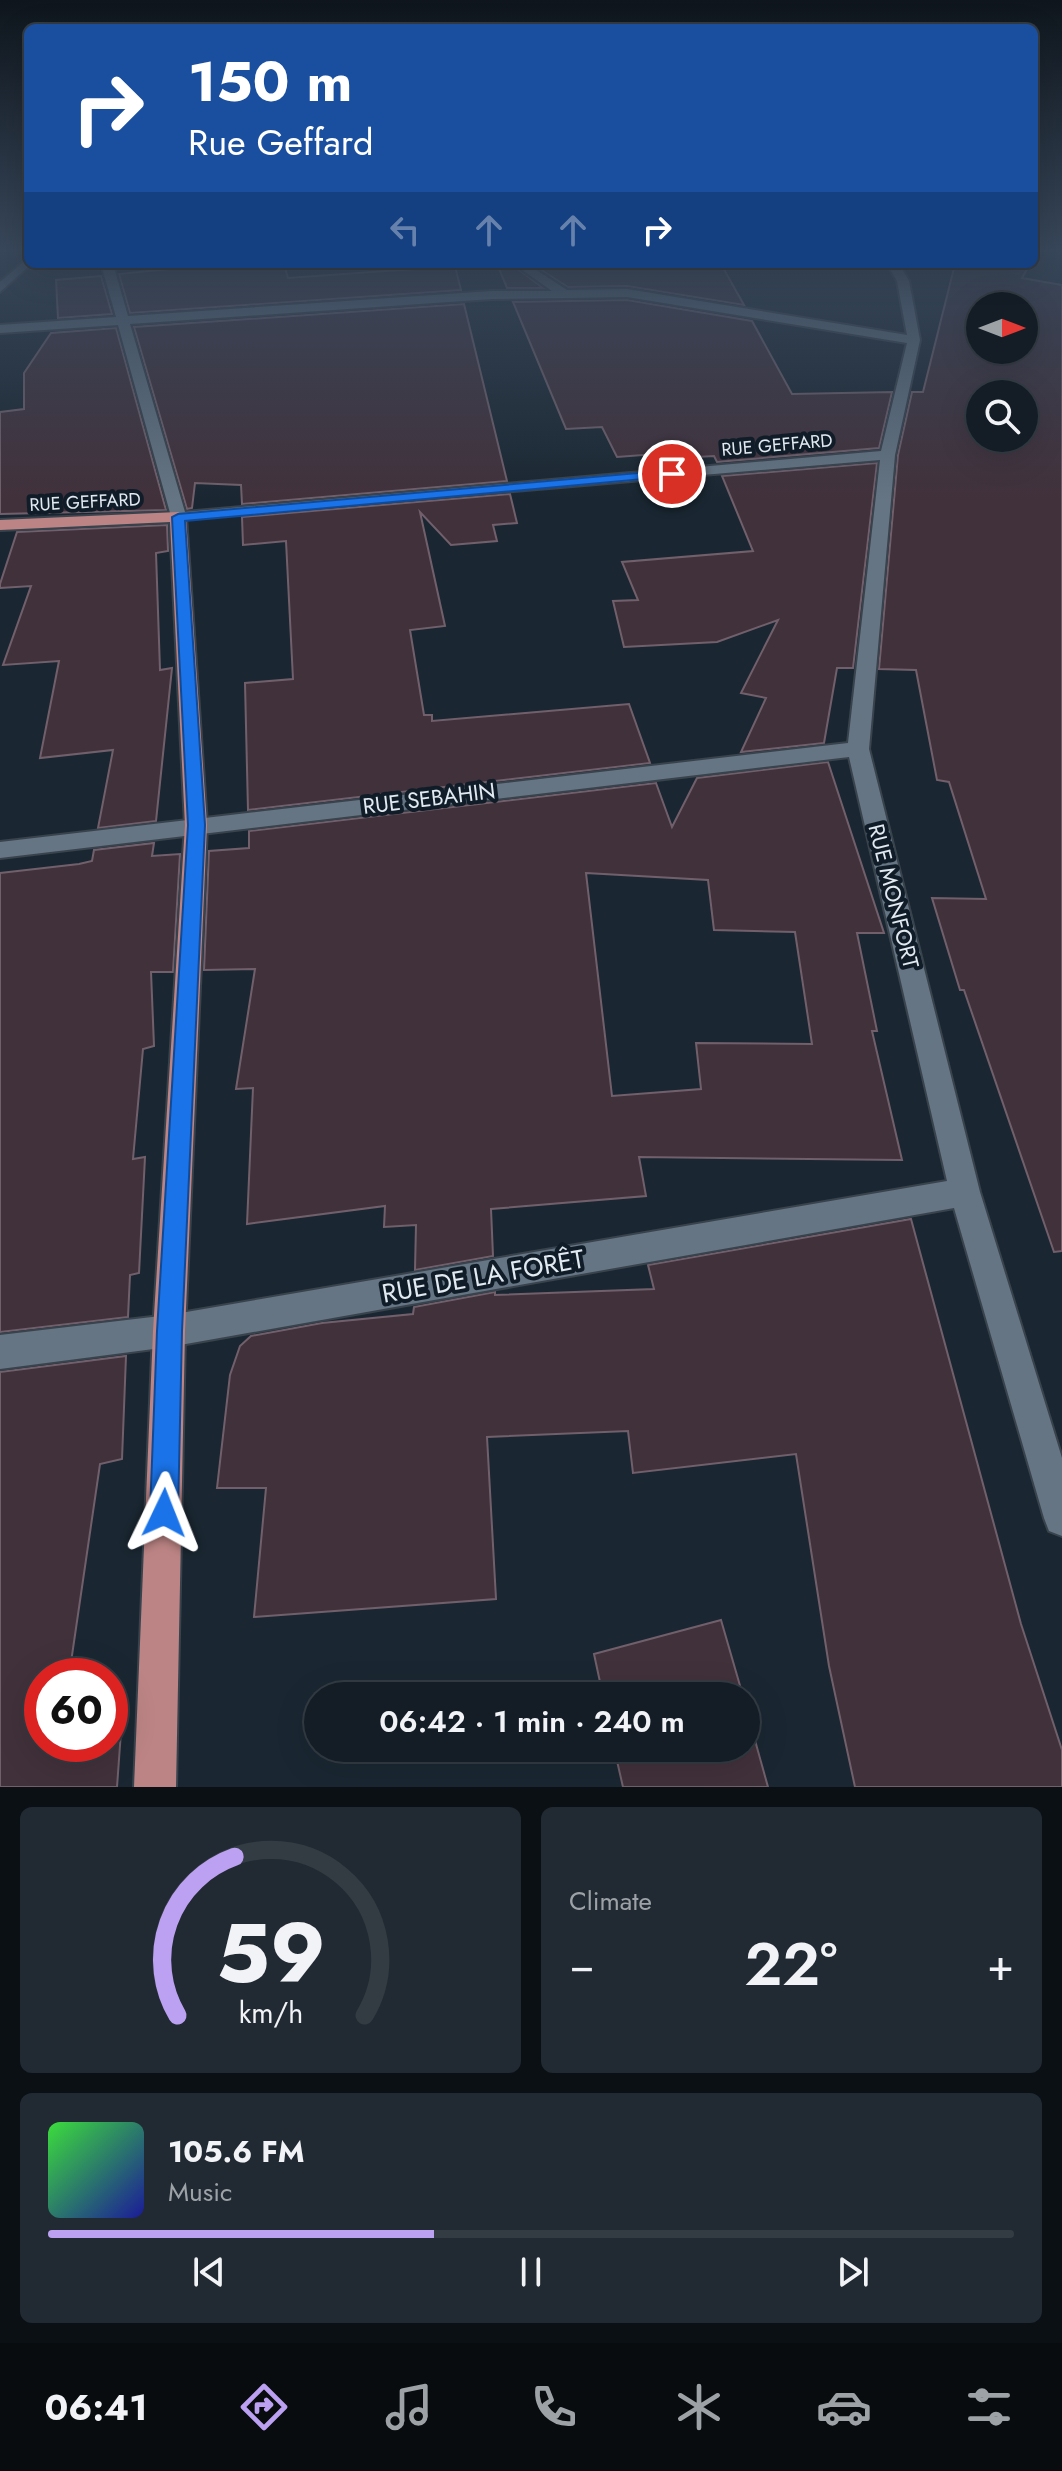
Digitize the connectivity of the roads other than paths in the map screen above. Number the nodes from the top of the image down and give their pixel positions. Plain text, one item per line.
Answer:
1 (126, 333) edge
2 (874, 333) edge
3 (913, 333) edge
4 (914, 340) junction
5 (888, 455) junction
6 (178, 517) junction
7 (0, 525) edge
8 (858, 749) junction
9 (196, 825) junction
10 (0, 850) edge
11 (965, 1192) junction
12 (169, 1331) junction
13 (0, 1352) edge
14 (1062, 1518) edge
15 (155, 1787) edge

1 - 6 street
2 - 4 street
3 - 4 street, RUE MONFORT
4 - 5 street, RUE MONFORT
5 - 6 street, RUE GEFFARD
5 - 8 street, RUE MONFORT
6 - 7 main road, RUE GEFFARD
6 - 9 main road
8 - 9 street, RUE SEBAHIN
8 - 11 street, RUE MONFORT
9 - 10 street, RUE SEBAHIN
9 - 12 main road
11 - 12 street, RUE DE LA FORÊT
11 - 14 street, RUE MONFORT
12 - 13 street, RUE DE LA FORÊT
12 - 15 main road

